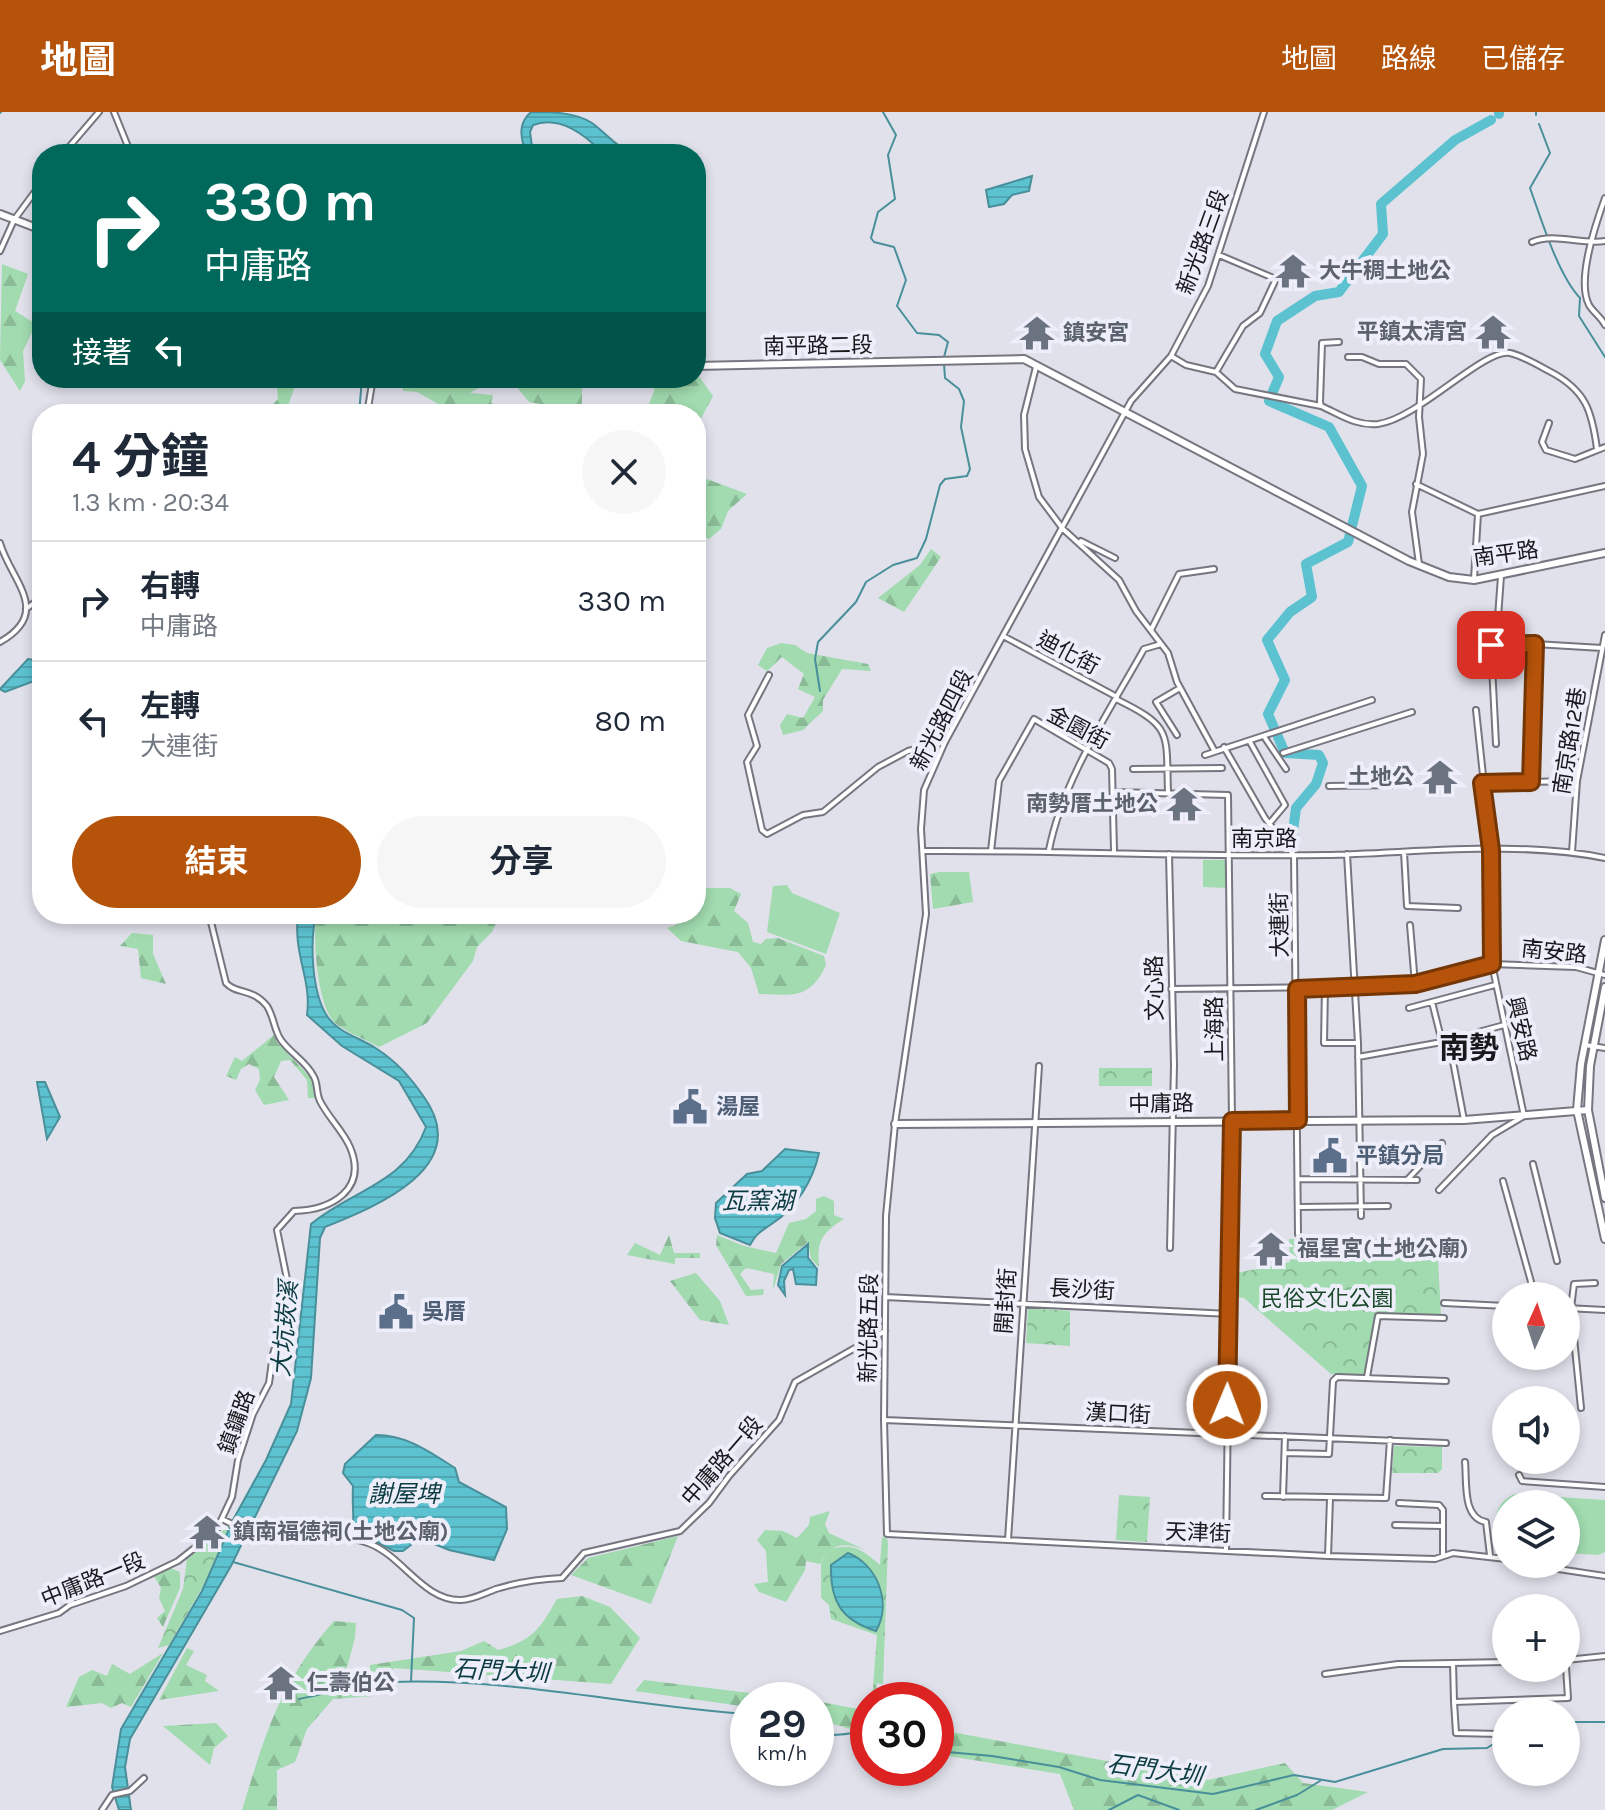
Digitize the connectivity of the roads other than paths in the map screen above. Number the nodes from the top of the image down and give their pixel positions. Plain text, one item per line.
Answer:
1 (99, 112) edge
2 (114, 112) edge
3 (1264, 112) edge
4 (72, 144) edge
5 (127, 144) edge
6 (32, 196) edge
7 (1605, 198) edge
8 (0, 214) edge
9 (14, 220) junction
10 (32, 226) edge
11 (1605, 241) edge
12 (1532, 242) dead end
13 (1591, 244) junction
14 (0, 251) edge
15 (1219, 255) junction
16 (1605, 325) edge
17 (1339, 342) dead end
18 (1171, 356) junction
19 (1348, 357) dead end
20 (1036, 365) junction
21 (706, 366) edge
22 (1216, 372) junction
23 (1321, 406) junction
24 (1420, 407) junction
25 (1126, 412) junction
26 (1549, 423) dead end
27 (1605, 447) edge
28 (1597, 449) junction
29 (1416, 484) junction
30 (1605, 486) edge
31 (1478, 514) junction
32 (1063, 529) junction
33 (1073, 537) junction
34 (0, 543) edge
35 (1605, 553) edge
36 (1115, 558) dead end
37 (1419, 565) junction
38 (1214, 569) dead end
39 (1501, 576) junction
40 (1474, 580) junction
41 (32, 604) edge
42 (26, 609) junction
43 (1151, 630) junction
44 (1605, 635) edge
45 (1005, 637) junction
46 (0, 642) edge
47 (1161, 644) junction
48 (1535, 644) junction
49 (1494, 645) junction
50 (1473, 648) dead end
51 (1602, 648) junction
52 (769, 675) dead end
53 (1180, 688) junction
54 (1117, 698) junction
55 (1372, 700) dead end
56 (1476, 710) dead end
57 (1412, 712) dead end
58 (1177, 735) dead end
59 (1267, 737) junction
60 (1249, 741) junction
61 (945, 742) junction
62 (1496, 744) dead end
63 (1224, 747) junction
64 (1214, 750) junction
65 (1089, 751) junction
66 (1283, 753) dead end
67 (1205, 755) dead end
68 (1167, 768) junction
69 (1222, 768) dead end
70 (1133, 769) dead end
71 (1286, 769) dead end
72 (1577, 781) junction
73 (1531, 782) junction
74 (1482, 783) junction
75 (1396, 785) dead end
76 (1329, 786) dead end
77 (1114, 792) junction
78 (1168, 792) junction
79 (1269, 824) junction
80 (1049, 850) junction
81 (1491, 850) junction
82 (923, 851) junction
83 (991, 851) junction
84 (1114, 851) junction
85 (1404, 852) junction
86 (1572, 852) junction
87 (1169, 854) junction
88 (1347, 854) junction
89 (1228, 855) junction
90 (1294, 855) junction
91 (1605, 858) edge
92 (1458, 908) dead end
93 (211, 924) edge
94 (1410, 925) dead end
95 (1605, 940) edge
96 (1492, 964) junction
97 (1602, 975) edge
98 (1415, 984) junction
99 (1354, 985) junction
100 (1495, 985) junction
101 (1325, 986) junction
102 (1605, 987) edge
103 (1231, 988) junction
104 (1171, 989) junction
105 (1297, 989) junction
106 (1432, 1002) junction
107 (1409, 1008) dead end
108 (1505, 1025) junction
109 (1449, 1040) junction
110 (1442, 1042) junction
111 (1358, 1043) junction
112 (1585, 1045) junction
113 (1593, 1048) junction
114 (1605, 1048) edge
115 (1358, 1057) junction
116 (1039, 1066) dead end
117 (1577, 1110) junction
118 (1588, 1110) junction
119 (1524, 1116) junction
120 (1298, 1120) junction
121 (1359, 1120) junction
122 (1464, 1120) junction
123 (1232, 1121) junction
124 (1173, 1122) junction
125 (1034, 1123) junction
126 (895, 1124) junction
127 (1442, 1143) dead end
128 (1533, 1164) dead end
129 (1299, 1179) junction
130 (1360, 1179) junction
131 (1407, 1180) junction
132 (1417, 1180) dead end
133 (1503, 1181) dead end
134 (1439, 1190) dead end
135 (1605, 1198) edge
136 (1388, 1206) dead end
137 (1298, 1207) junction
138 (1361, 1207) junction
139 (1361, 1216) dead end
140 (1298, 1234) dead end
141 (1605, 1239) edge
142 (1170, 1248) dead end
143 (1557, 1261) dead end
144 (1531, 1282) edge
145 (1595, 1283) dead end
146 (1580, 1284) edge
147 (885, 1297) junction
148 (1022, 1303) junction
149 (1444, 1303) dead end
150 (1492, 1305) edge
151 (1580, 1309) edge
152 (1605, 1310) edge
153 (1230, 1314) junction
154 (1444, 1318) dead end
155 (885, 1331) junction
156 (1576, 1370) edge
157 (1367, 1377) junction
158 (1446, 1381) dead end
159 (1581, 1408) dead end
160 (884, 1420) junction
161 (1015, 1426) junction
162 (1227, 1434) junction
163 (1285, 1436) junction
164 (1332, 1438) junction
165 (1390, 1440) junction
166 (1446, 1443) dead end
167 (1285, 1453) junction
168 (1465, 1462) dead end
169 (1519, 1475) dead end
170 (1605, 1487) edge
171 (1265, 1496) dead end
172 (1283, 1497) junction
173 (1330, 1499) junction
174 (1399, 1503) dead end
175 (226, 1521) junction
176 (1395, 1525) dead end
177 (1442, 1526) junction
178 (887, 1534) joint
179 (1008, 1540) junction
180 (1226, 1550) junction
181 (1443, 1554) junction
182 (1490, 1555) joint
183 (1328, 1556) junction
184 (1580, 1572) edge
185 (1605, 1576) edge
186 (0, 1631) edge
187 (1605, 1656) edge
188 (1580, 1659) edge
189 (1492, 1662) edge
190 (1453, 1663) junction
191 (1325, 1674) dead end
192 (1567, 1682) edge
193 (1454, 1702) junction
194 (1492, 1734) edge
195 (144, 1778) dead end
196 (102, 1810) edge

1 - 4 street
2 - 5 street
3 - 15 street, 新光路三段
6 - 9 street
7 - 13 street
8 - 9 street
9 - 10 street
9 - 14 street
11 - 13 street
12 - 13 street
13 - 16 street
15 - 18 street, 新光路三段
15 - 22 street
17 - 23 street
18 - 22 street
18 - 25 street, 新光路三段
19 - 24 street
20 - 21 street, 南平路二段
20 - 25 street, 南平路二段
20 - 32 street
22 - 23 street
23 - 24 street
24 - 28 street
24 - 29 street
25 - 32 street, 新光路四段
25 - 37 street, 南平路
26 - 28 street
27 - 28 street
29 - 31 street
29 - 37 street
30 - 31 street
31 - 40 street
32 - 33 street
32 - 45 street, 新光路四段
33 - 36 street
33 - 43 street
34 - 42 street
35 - 39 street, 南平路
37 - 40 street, 南平路
38 - 43 street
39 - 40 street, 南平路
39 - 49 street
41 - 42 street
42 - 46 street
43 - 47 street
44 - 51 street, 南京路12巷
45 - 54 street, 迪化街
45 - 61 street, 新光路四段
47 - 53 street
47 - 54 street
48 - 49 street
48 - 51 street
48 - 73 street
49 - 50 street
49 - 62 street
51 - 72 street, 南京路12巷
52 - 61 street
53 - 58 street
53 - 64 street
54 - 65 street
54 - 68 street, 迪化街
55 - 59 street
56 - 74 street, 興安路
57 - 66 street
59 - 60 street
59 - 71 street
60 - 63 street
60 - 79 street
61 - 82 street, 新光路四段
63 - 64 street
63 - 79 street
64 - 67 street
65 - 77 street, 金園街
65 - 80 street
65 - 83 street, 金園街
68 - 69 street
68 - 70 street
68 - 78 street, 迪化街
72 - 73 street
72 - 86 street, 南京路12巷
73 - 74 street
74 - 81 street, 興安路
75 - 76 street
77 - 78 street
77 - 84 street, 金園街
78 - 89 street, 上海路
79 - 90 street
80 - 83 street, 南京路
80 - 84 street, 南京路
81 - 85 street, 南京路
81 - 86 street, 南京路
81 - 96 street, 興安路
82 - 83 street, 南京路
82 - 126 street, 新光路四段
84 - 87 street, 南京路
85 - 88 street, 南京路
85 - 92 street
86 - 91 street, 南京路
87 - 89 street, 南京路
87 - 104 street, 文心路
88 - 90 street, 南京路
88 - 99 street
89 - 90 street, 南京路
89 - 103 street, 上海路
90 - 105 street, 大連街
93 - 175 street, 鎮鏞路
94 - 98 street
95 - 97 street
96 - 97 street, 南安路
96 - 98 street, 南安路
96 - 100 street, 興安路
97 - 112 street
98 - 99 street, 南安路
99 - 101 street, 南安路
99 - 111 street
100 - 106 street
100 - 108 street, 興安路
101 - 105 street, 南安路
101 - 111 street
102 - 113 street
103 - 104 street, 南安路
103 - 105 street, 南安路
103 - 123 street, 上海路
104 - 124 street, 文心路
105 - 120 street, 大連街
106 - 107 street
106 - 110 street
108 - 109 street
108 - 119 street, 興安路
109 - 110 street
109 - 122 street
110 - 115 street
111 - 115 street
112 - 113 street
112 - 117 street
113 - 114 street
113 - 118 street
115 - 121 street
116 - 125 street, 開封街
117 - 118 street, 中庸路
117 - 119 street, 中庸路
117 - 141 street
118 - 135 street
119 - 122 street, 中庸路
119 - 134 street, 中庸路
120 - 121 street, 中庸路
120 - 123 street, 中庸路
120 - 129 street, 大連街
121 - 122 street, 中庸路
121 - 130 street
123 - 124 street, 中庸路
123 - 153 street, 上海路
124 - 125 street, 中庸路
124 - 142 street, 文心路
125 - 126 street, 中庸路
125 - 148 street, 開封街
126 - 147 street, 新光路五段
127 - 131 street
128 - 143 street
129 - 130 street
129 - 137 street, 大連街
130 - 131 street
130 - 138 street
131 - 132 street
133 - 144 street
136 - 138 street
137 - 138 street
137 - 140 street, 大連街
138 - 139 street
145 - 146 street
147 - 148 street, 長沙街
147 - 155 street, 新光路五段
148 - 153 street, 長沙街
148 - 161 street, 開封街
149 - 150 street
151 - 152 street
153 - 162 street, 上海路
154 - 157 street
155 - 160 street, 新光路五段
155 - 175 street, 中庸路一段
156 - 159 street
157 - 158 street
157 - 164 street
160 - 161 street, 漢口街
160 - 178 street, 新光路五段
161 - 162 street, 漢口街
161 - 179 street, 開封街
162 - 163 street, 漢口街
162 - 180 street, 上海路
163 - 164 street, 漢口街
163 - 167 street
164 - 165 street, 漢口街
164 - 167 street
165 - 166 street, 漢口街
165 - 173 street
167 - 172 street
168 - 182 street
169 - 170 street
171 - 172 street
172 - 173 street
173 - 183 street
174 - 177 street
175 - 186 street, 中庸路一段
176 - 177 street
177 - 181 street
178 - 179 street, 天津街
179 - 180 street, 天津街
180 - 183 street, 天津街
181 - 182 street, 天津街
181 - 183 street, 天津街
184 - 185 street
187 - 188 street
189 - 190 street
190 - 191 street
190 - 193 street
192 - 193 street
193 - 194 street
195 - 196 street

